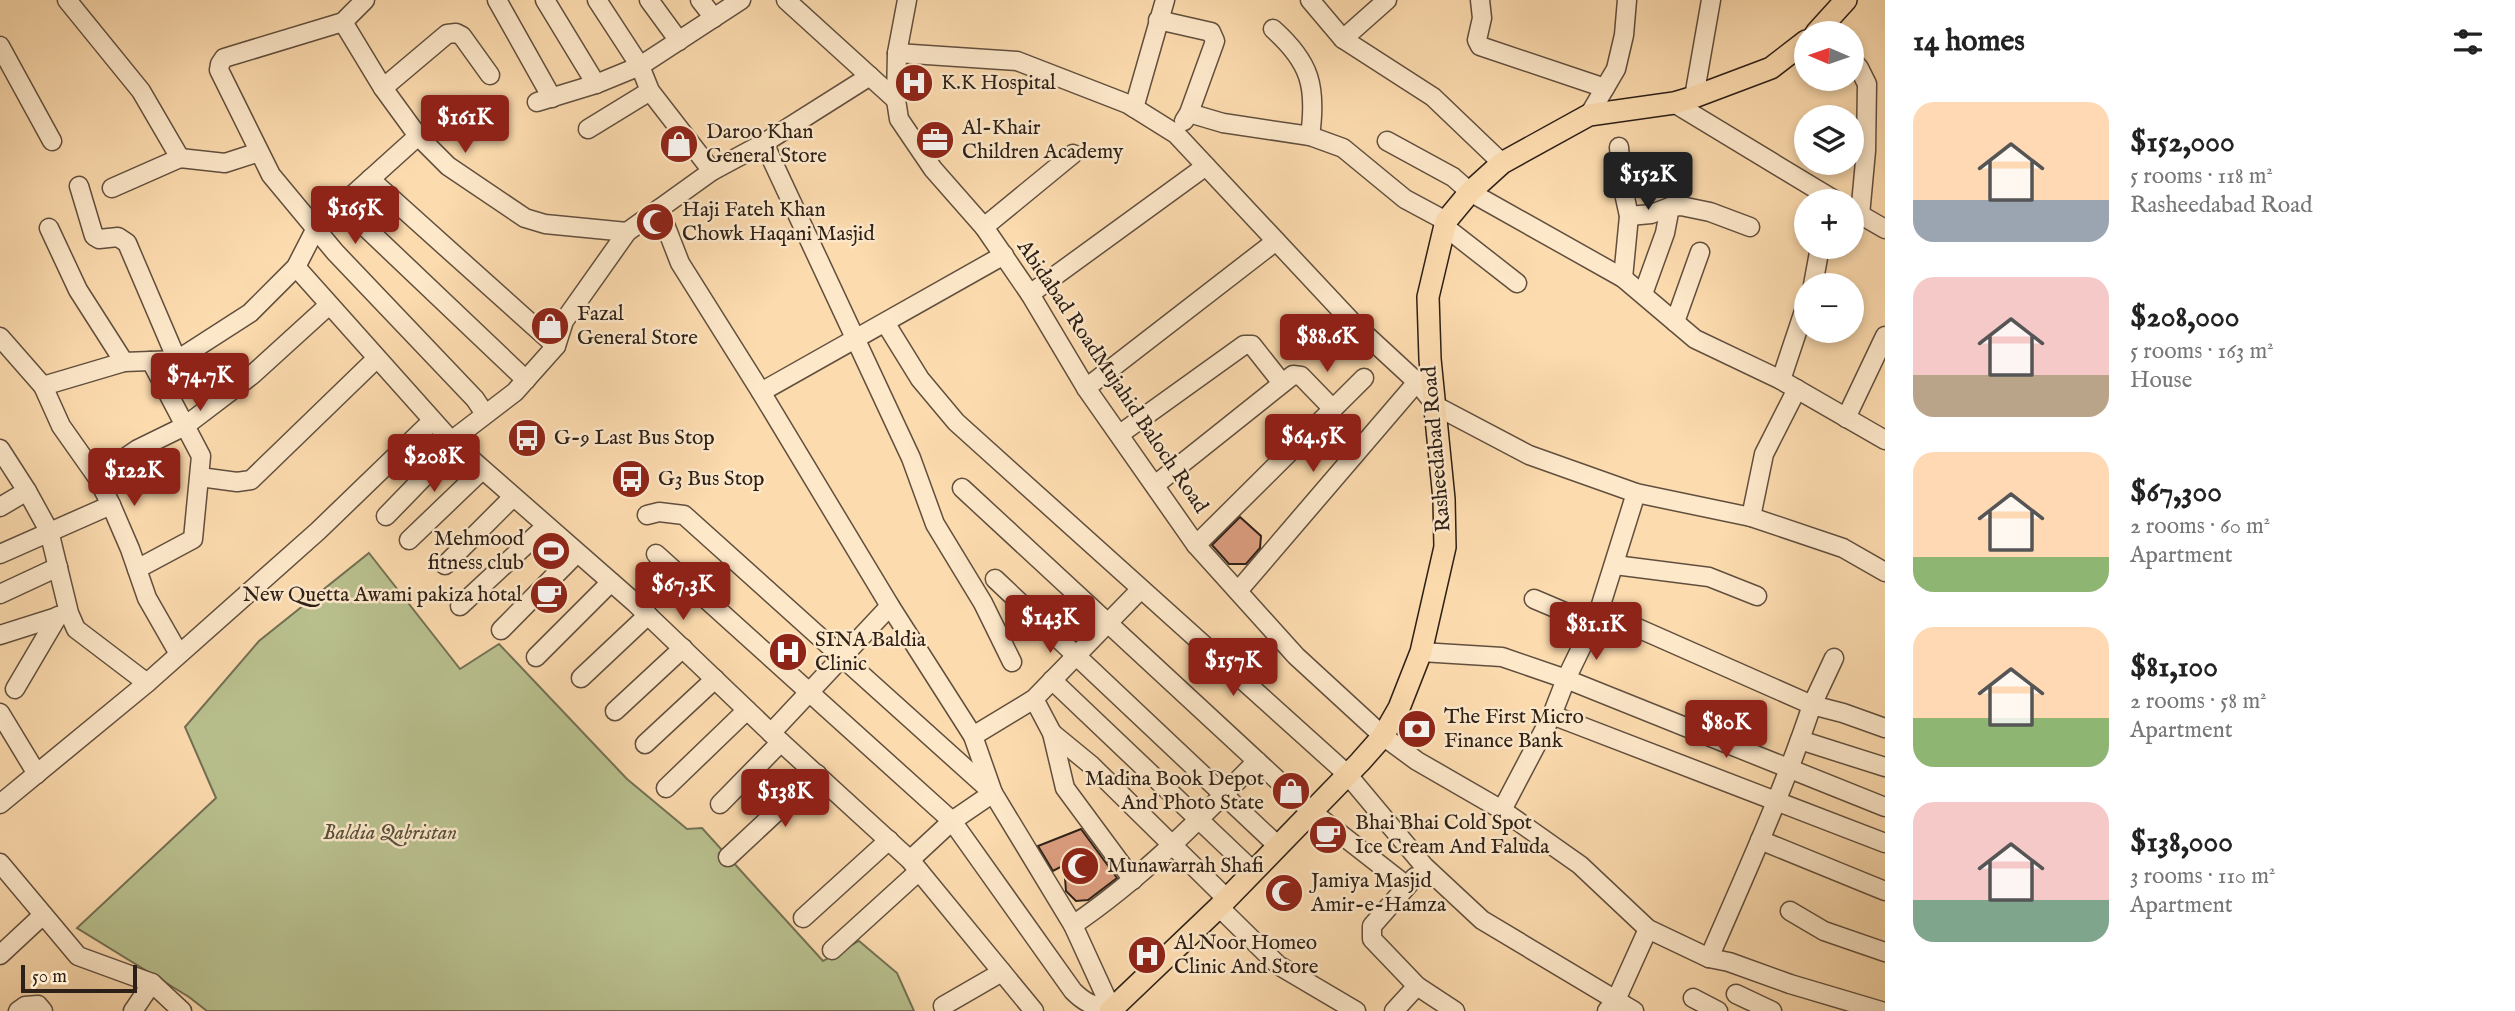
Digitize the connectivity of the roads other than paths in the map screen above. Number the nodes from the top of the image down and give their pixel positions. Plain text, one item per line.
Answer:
1 (67, 0) edge
2 (365, 0) edge
3 (497, 0) edge
4 (545, 0) edge
5 (597, 0) edge
6 (649, 0) edge
7 (700, 0) edge
8 (741, 0) edge
9 (786, 0) edge
10 (908, 0) edge
11 (1165, 0) edge
12 (1310, 0) edge
13 (1387, 0) edge
14 (1480, 0) edge
15 (1627, 0) edge
16 (1711, 0) edge
17 (1846, 0) edge
18 (713, 18) junction
19 (1158, 20) junction
20 (1828, 21) edge
21 (343, 22) junction
22 (1273, 29) dead end
23 (1343, 39) junction
24 (679, 41) junction
25 (0, 46) edge
26 (1794, 51) edge
27 (897, 53) junction
28 (640, 66) junction
29 (490, 75) dead end
30 (870, 76) junction
31 (1864, 78) edge
32 (596, 84) junction
33 (383, 88) junction
34 (1605, 88) junction
35 (650, 91) junction
36 (896, 100) junction
37 (1684, 100) junction
38 (1134, 108) junction
39 (1189, 113) junction
40 (1589, 115) junction
41 (588, 129) dead end
42 (1176, 134) junction
43 (418, 136) junction
44 (1310, 136) junction
45 (52, 141) dead end
46 (1387, 141) dead end
47 (764, 143) junction
48 (1619, 147) dead end
49 (259, 152) junction
50 (1073, 154) dead end
51 (180, 158) junction
52 (1502, 163) junction
53 (1206, 166) junction
54 (712, 171) junction
55 (370, 179) junction
56 (79, 186) dead end
57 (112, 188) dead end
58 (1814, 189) edge
59 (1860, 189) edge
60 (1470, 192) junction
61 (342, 205) junction
62 (1670, 207) junction
63 (659, 209) junction
64 (1629, 216) junction
65 (1864, 217) edge
66 (1445, 223) junction
67 (984, 227) junction
68 (1750, 227) dead end
69 (49, 228) dead end
70 (316, 228) junction
71 (1885, 229) edge
72 (627, 232) junction
73 (1276, 242) junction
74 (1700, 252) dead end
75 (1004, 255) junction
76 (296, 267) junction
77 (1623, 278) junction
78 (1517, 283) dead end
79 (1030, 294) junction
80 (1643, 294) junction
81 (329, 304) junction
82 (1675, 322) junction
83 (886, 324) junction
84 (1885, 336) edge
85 (856, 340) junction
86 (1794, 341) edge
87 (3, 346) edge
88 (556, 346) junction
89 (376, 359) junction
90 (177, 360) junction
91 (151, 361) junction
92 (124, 362) junction
93 (1364, 378) dead end
94 (526, 380) junction
95 (1781, 380) junction
96 (1282, 383) junction
97 (1417, 383) junction
98 (43, 386) junction
99 (1086, 387) junction
100 (1797, 389) junction
101 (761, 392) junction
102 (1436, 406) junction
103 (1333, 409) junction
104 (485, 414) junction
105 (1846, 418) junction
106 (432, 421) junction
107 (185, 426) junction
108 (1120, 435) junction
109 (1885, 440) edge
110 (453, 443) junction
111 (0, 449) edge
112 (482, 470) junction
113 (97, 477) junction
114 (200, 477) junction
115 (1155, 485) junction
116 (962, 488) dead end
117 (27, 491) junction
118 (1636, 493) junction
119 (513, 497) junction
120 (111, 505) junction
121 (0, 507) edge
122 (647, 515) dead end
123 (386, 516) dead end
124 (1751, 517) junction
125 (546, 526) junction
126 (49, 531) junction
127 (409, 540) dead end
128 (1196, 545) junction
129 (577, 553) junction
130 (0, 554) edge
131 (656, 554) dead end
132 (445, 565) dead end
133 (1615, 565) junction
134 (58, 567) junction
135 (137, 569) junction
136 (1885, 572) edge
137 (995, 579) dead end
138 (611, 582) junction
139 (1140, 590) junction
140 (1238, 591) junction
141 (0, 594) edge
142 (1757, 596) dead end
143 (1534, 599) dead end
144 (460, 606) dead end
145 (890, 606) junction
146 (64, 615) junction
147 (648, 615) junction
148 (1596, 618) junction
149 (1108, 622) junction
150 (501, 629) dead end
151 (0, 635) edge
152 (682, 649) junction
153 (1421, 652) junction
154 (179, 654) junction
155 (1077, 654) junction
156 (536, 657) dead end
157 (842, 658) junction
158 (1834, 658) dead end
159 (1012, 662) dead end
160 (581, 678) dead end
161 (1566, 679) junction
162 (715, 680) junction
163 (1052, 680) junction
164 (147, 683) junction
165 (15, 689) dead end
166 (809, 693) junction
167 (1034, 699) junction
168 (1812, 705) junction
169 (747, 710) junction
170 (615, 711) dead end
171 (0, 713) edge
172 (1552, 715) junction
173 (1885, 729) edge
174 (1052, 733) junction
175 (974, 736) junction
176 (1383, 736) junction
177 (776, 738) junction
178 (1800, 740) junction
179 (645, 744) dead end
180 (1257, 761) junction
181 (1885, 767) edge
182 (1789, 768) junction
183 (37, 774) junction
184 (817, 774) junction
185 (1348, 774) junction
186 (666, 788) dead end
187 (993, 793) junction
188 (1223, 795) junction
189 (1776, 800) junction
190 (0, 804) edge
191 (720, 804) dead end
192 (1885, 807) edge
193 (1502, 810) junction
194 (1311, 811) junction
195 (952, 821) junction
196 (1198, 821) junction
197 (889, 840) junction
198 (1760, 840) junction
199 (1885, 843) edge
200 (1278, 846) junction
201 (1171, 847) junction
202 (728, 857) dead end
203 (0, 863) edge
204 (914, 865) junction
205 (1424, 866) junction
206 (1253, 871) junction
207 (1133, 880) junction
208 (1407, 886) junction
209 (1885, 891) edge
210 (1223, 903) junction
211 (1790, 911) dead end
212 (43, 915) junction
213 (803, 918) dead end
214 (1073, 925) junction
215 (1648, 929) junction
216 (832, 950) dead end
217 (1885, 952) edge
218 (0, 955) edge
219 (1709, 958) junction
220 (1002, 972) junction
221 (152, 983) junction
222 (1417, 986) junction
223 (1736, 994) dead end
224 (1693, 998) dead end
225 (943, 1006) dead end
226 (1611, 1006) edge
227 (1111, 1010) edge
228 (18, 1011) edge
229 (43, 1011) edge
230 (133, 1011) edge
231 (182, 1011) edge
232 (1034, 1011) edge
233 (1356, 1011) edge
234 (1394, 1011) edge
235 (1455, 1011) edge
236 (1634, 1011) edge
237 (1718, 1011) edge
238 (1772, 1011) edge
239 (1881, 1011) edge

1 - 51 street
2 - 21 street
3 - 32 street
4 - 32 street
5 - 28 street
6 - 24 street
7 - 18 street
8 - 18 street
9 - 30 street
10 - 27 street, Abidabad RoadMujahid Baloch Road
11 - 19 street
12 - 23 street
13 - 23 street
14 - 34 street
15 - 34 street
16 - 37 street
17 - 20 main road, Rasheedabad Road
18 - 24 street
19 - 38 street
19 - 39 street
21 - 33 street
21 - 49 street
22 - 44 street
23 - 52 street
24 - 28 street
25 - 45 street
26 - 37 main road, Rasheedabad Road
27 - 36 street, Abidabad RoadMujahid Baloch Road
27 - 38 street
28 - 32 street
28 - 35 street
29 - 33 street
30 - 36 street
30 - 47 street
31 - 59 street
33 - 43 street
34 - 40 street
35 - 41 street
35 - 54 street
36 - 67 street, Abidabad RoadMujahid Baloch Road
37 - 40 main road, Rasheedabad Road
37 - 58 street
38 - 42 street
39 - 42 street
39 - 44 street
40 - 52 main road, Rasheedabad Road
42 - 53 street
43 - 55 street
43 - 72 street
44 - 66 street
46 - 60 street
47 - 54 street
47 - 85 street
48 - 64 street
49 - 51 street
49 - 70 street
50 - 67 street
51 - 57 street
52 - 60 main road, Rasheedabad Road
53 - 73 street
53 - 79 street
54 - 63 street
55 - 61 street
55 - 88 street
56 - 90 street
60 - 66 main road, Rasheedabad Road
60 - 77 street
61 - 70 street
61 - 94 street
62 - 64 street
62 - 68 street
62 - 80 street
63 - 72 street
63 - 101 street
64 - 77 street
65 - 71 street
66 - 78 street
66 - 102 main road, Rasheedabad Road
67 - 75 street, Abidabad RoadMujahid Baloch Road
69 - 92 street
70 - 76 street
70 - 104 street
72 - 88 street
73 - 97 street
73 - 99 street
74 - 82 street
75 - 79 street, Abidabad RoadMujahid Baloch Road
75 - 83 street
76 - 81 street
76 - 90 street
77 - 80 street
79 - 99 street, Abidabad RoadMujahid Baloch Road
80 - 82 street
81 - 89 street
81 - 107 street
82 - 95 street
83 - 85 street
83 - 139 street
84 - 105 street
85 - 101 street
85 - 159 street
86 - 95 street
87 - 98 street
88 - 94 street
89 - 106 street
89 - 114 street
90 - 91 street
91 - 92 street
91 - 107 street
92 - 98 street
93 - 103 street
94 - 104 street
95 - 100 street
96 - 103 street
96 - 108 street
96 - 115 street
97 - 102 street
97 - 140 street
98 - 113 street
99 - 108 street, Abidabad RoadMujahid Baloch Road
100 - 105 street
100 - 124 street
101 - 145 street
102 - 118 street
102 - 153 main road, Rasheedabad Road
103 - 128 street
104 - 110 street
105 - 109 street
106 - 110 street
106 - 154 street
107 - 113 street
107 - 114 street
108 - 115 street, Abidabad RoadMujahid Baloch Road
110 - 112 street
110 - 123 street
111 - 117 street
112 - 119 street
112 - 127 street
113 - 120 street
114 - 135 street
115 - 128 street, Abidabad RoadMujahid Baloch Road
116 - 149 street
117 - 121 street
117 - 126 street
118 - 124 street
118 - 133 street
119 - 125 street
119 - 132 street
120 - 126 street
120 - 135 street
122 - 157 street
124 - 136 street
125 - 129 street
125 - 144 street
126 - 130 street
126 - 134 street
128 - 140 street, Abidabad RoadMujahid Baloch Road
129 - 138 street
129 - 150 street
131 - 166 street
133 - 142 street
133 - 148 street
134 - 141 street
134 - 146 street
135 - 154 street
137 - 155 street
138 - 147 street
138 - 156 street
139 - 149 street
139 - 185 street
140 - 176 street, Abidabad RoadMujahid Baloch Road
143 - 148 street
145 - 157 street
145 - 175 street
146 - 151 street
146 - 164 street
146 - 165 street
147 - 152 street
147 - 160 street
148 - 161 street
148 - 168 street
149 - 155 street
149 - 180 street
152 - 162 street
152 - 170 street
153 - 161 street
153 - 176 main road, Rasheedabad Road
154 - 164 street
155 - 163 street
155 - 188 street
157 - 166 street
157 - 187 street
158 - 168 street
161 - 172 street
161 - 182 street
162 - 169 street
162 - 179 street
163 - 167 street
163 - 196 street
164 - 183 street
166 - 177 street
166 - 195 street
167 - 174 street
167 - 175 street
168 - 173 street
168 - 178 street
169 - 177 street
169 - 186 street
171 - 183 street
172 - 189 street
172 - 193 street
174 - 201 street
174 - 207 street
175 - 187 street
176 - 185 main road, Rasheedabad Road
176 - 193 street, Abidabad RoadMujahid Baloch Road
177 - 184 street
177 - 191 street
178 - 181 street
178 - 182 street
180 - 188 street
180 - 194 street
182 - 189 street
182 - 192 street
183 - 190 street
184 - 197 street
184 - 202 street
185 - 194 main road, Rasheedabad Road
185 - 205 street
187 - 195 street
187 - 214 street
188 - 196 street
188 - 200 street
189 - 198 street
189 - 199 street
193 - 215 street, Abidabad RoadMujahid Baloch Road
194 - 200 main road, Rasheedabad Road
194 - 208 street
195 - 204 street
195 - 227 street
196 - 201 street
196 - 206 street
197 - 204 street
197 - 213 street
198 - 209 street
198 - 219 street
200 - 206 main road, Rasheedabad Road
201 - 207 street
201 - 210 street
203 - 212 street
204 - 216 street
204 - 220 street
205 - 208 street
205 - 226 street
206 - 210 main road, Rasheedabad Road
207 - 214 street
208 - 222 street
210 - 227 main road, Rasheedabad Road
210 - 233 street
211 - 217 street
212 - 218 street
212 - 221 street
214 - 227 street
215 - 219 street, Abidabad RoadMujahid Baloch Road
215 - 226 street
219 - 239 street, Abidabad RoadMujahid Baloch Road
220 - 225 street
220 - 232 street
221 - 230 street
221 - 231 street
222 - 234 street
222 - 235 street
223 - 238 street
224 - 237 street
226 - 236 street
228 - 229 street

